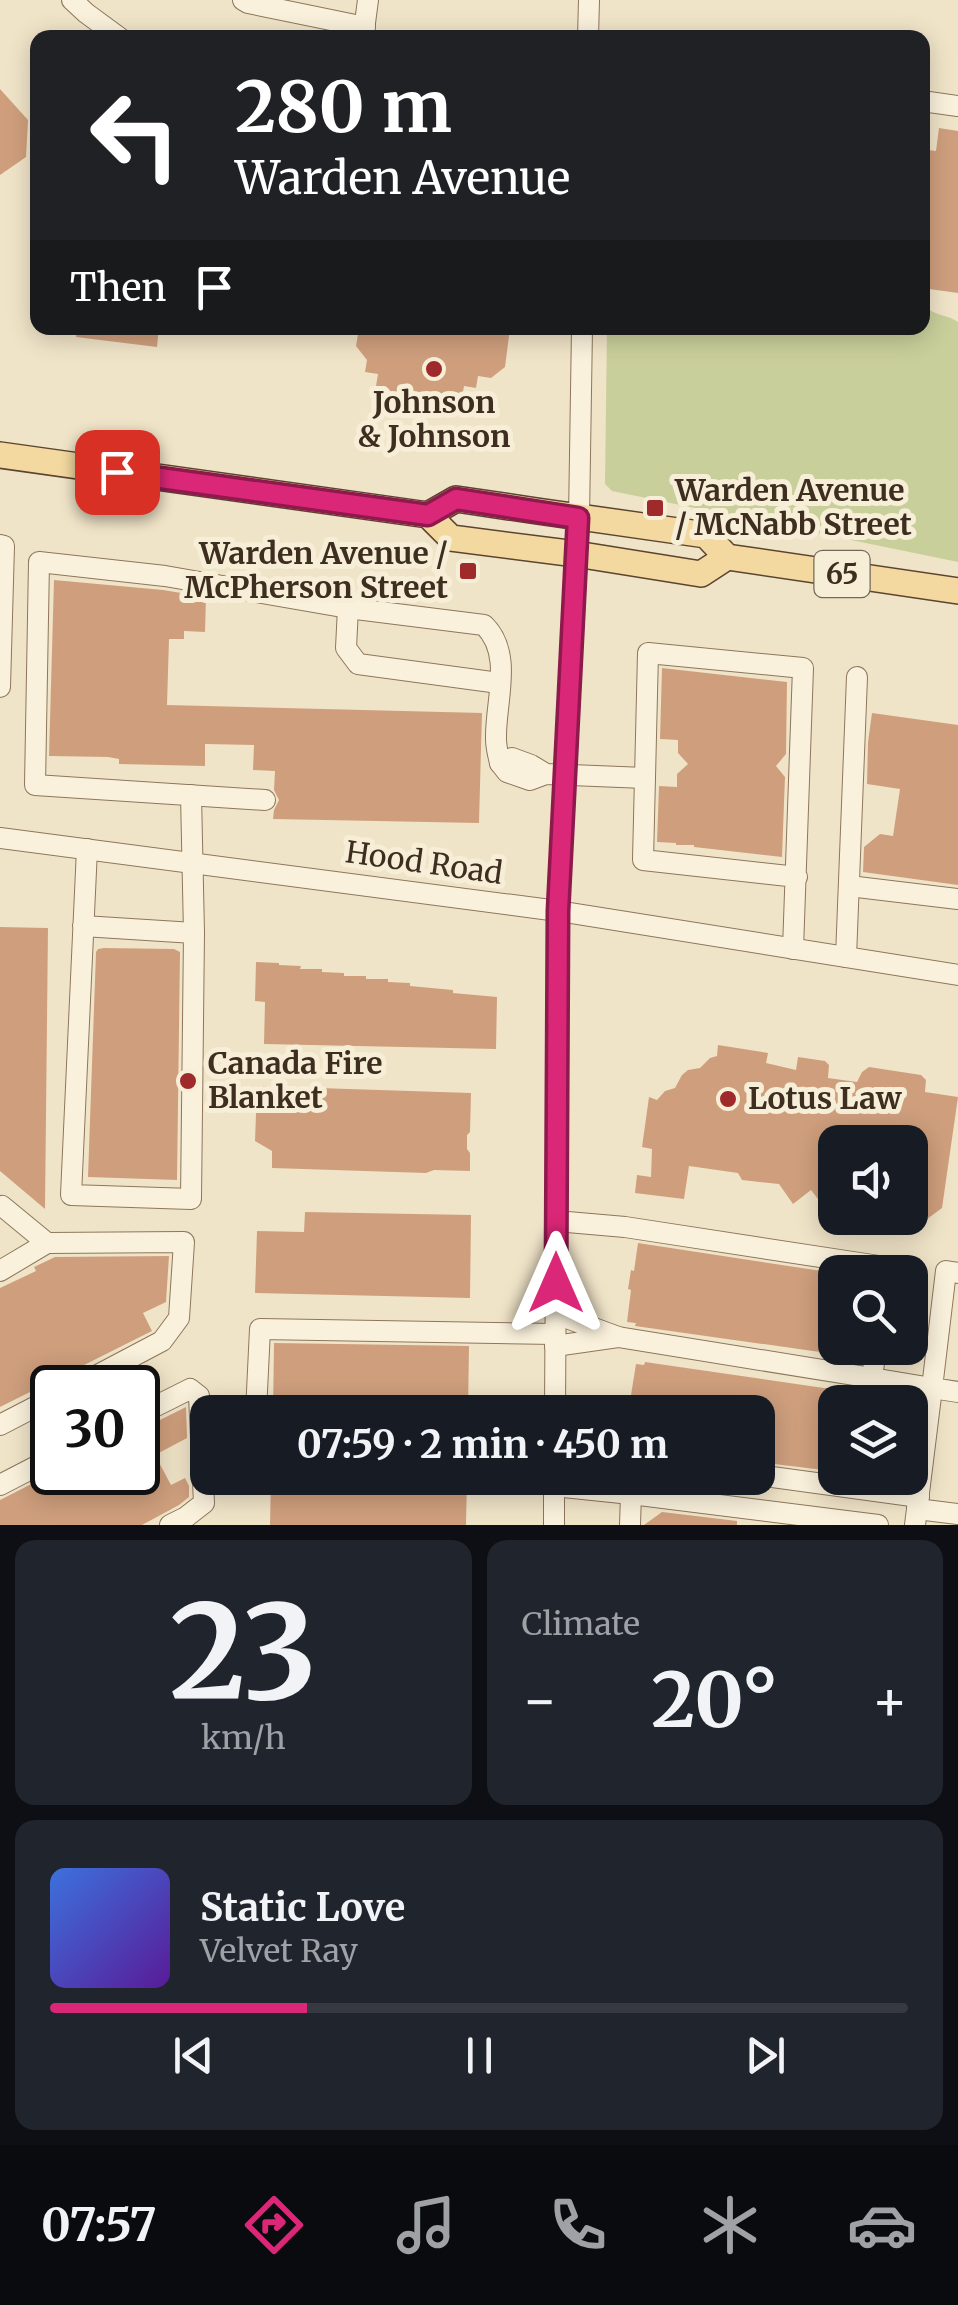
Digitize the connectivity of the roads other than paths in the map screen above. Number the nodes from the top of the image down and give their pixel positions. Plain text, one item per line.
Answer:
1 (72, 0) edge
2 (243, 0) edge
3 (368, 0) edge
4 (589, 0) edge
5 (109, 30) edge
6 (356, 30) edge
7 (364, 30) edge
8 (588, 30) edge
9 (930, 102) edge
10 (958, 106) edge
11 (582, 335) edge
12 (0, 455) edge
13 (428, 515) junction
14 (578, 518) junction
15 (0, 545) edge
16 (576, 554) junction
17 (727, 558) junction
18 (958, 591) edge
19 (348, 608) junction
20 (857, 676) dead end
21 (499, 683) junction
22 (0, 687) edge
23 (555, 775) junction
24 (645, 778) junction
25 (191, 795) junction
26 (264, 800) dead end
27 (0, 838) edge
28 (87, 849) junction
29 (192, 863) junction
30 (797, 877) junction
31 (849, 886) junction
32 (958, 899) edge
33 (558, 911) junction
34 (84, 926) junction
35 (194, 933) junction
36 (793, 949) junction
37 (846, 958) junction
38 (958, 976) edge
39 (1, 1206) edge
40 (556, 1222) junction
41 (47, 1243) junction
42 (818, 1257) edge
43 (0, 1271) edge
44 (958, 1272) edge
45 (555, 1331) junction
46 (618, 1338) junction
47 (118, 1365) edge
48 (874, 1365) edge
49 (872, 1378) junction
50 (932, 1388) junction
51 (958, 1392) edge
52 (257, 1395) edge
53 (555, 1395) edge
54 (160, 1404) edge
55 (30, 1410) edge
56 (0, 1426) edge
57 (30, 1469) edge
58 (775, 1479) edge
59 (0, 1485) edge
60 (554, 1495) edge
61 (631, 1495) edge
62 (639, 1495) edge
63 (917, 1510) edge
64 (958, 1514) edge
65 (170, 1525) edge
66 (554, 1525) edge
67 (630, 1525) edge
68 (878, 1525) edge

1 - 5 street
2 - 6 street
3 - 7 street
4 - 8 street
9 - 10 street
11 - 14 street
12 - 13 main road, 65
13 - 14 main road, 65
13 - 16 main road, 65
14 - 16 street
14 - 17 main road, 65
15 - 22 street
16 - 17 main road, 65
16 - 23 street
17 - 18 main road, 65
19 - 21 street
19 - 21 street
19 - 25 street
20 - 31 street
21 - 23 street
23 - 24 street
23 - 33 street
24 - 30 street
24 - 30 street
25 - 26 street
25 - 29 street
27 - 28 street, Hood Road
28 - 29 street, Hood Road
28 - 34 street
29 - 33 street, Hood Road
29 - 35 street
30 - 36 street
31 - 32 street
31 - 37 street
33 - 36 street, Hood Road
33 - 40 street
34 - 35 street
34 - 35 street
36 - 37 street, Hood Road
37 - 38 street, Hood Road
39 - 41 street
40 - 42 street
40 - 45 street
41 - 43 street
41 - 47 street
44 - 50 street
45 - 46 street
45 - 46 street
45 - 52 street
45 - 53 street
46 - 49 street
48 - 49 street
49 - 50 street
50 - 51 street
50 - 63 street
54 - 65 street
55 - 56 street
57 - 59 street
58 - 63 street
60 - 66 street
61 - 67 street
62 - 68 street
63 - 64 street

